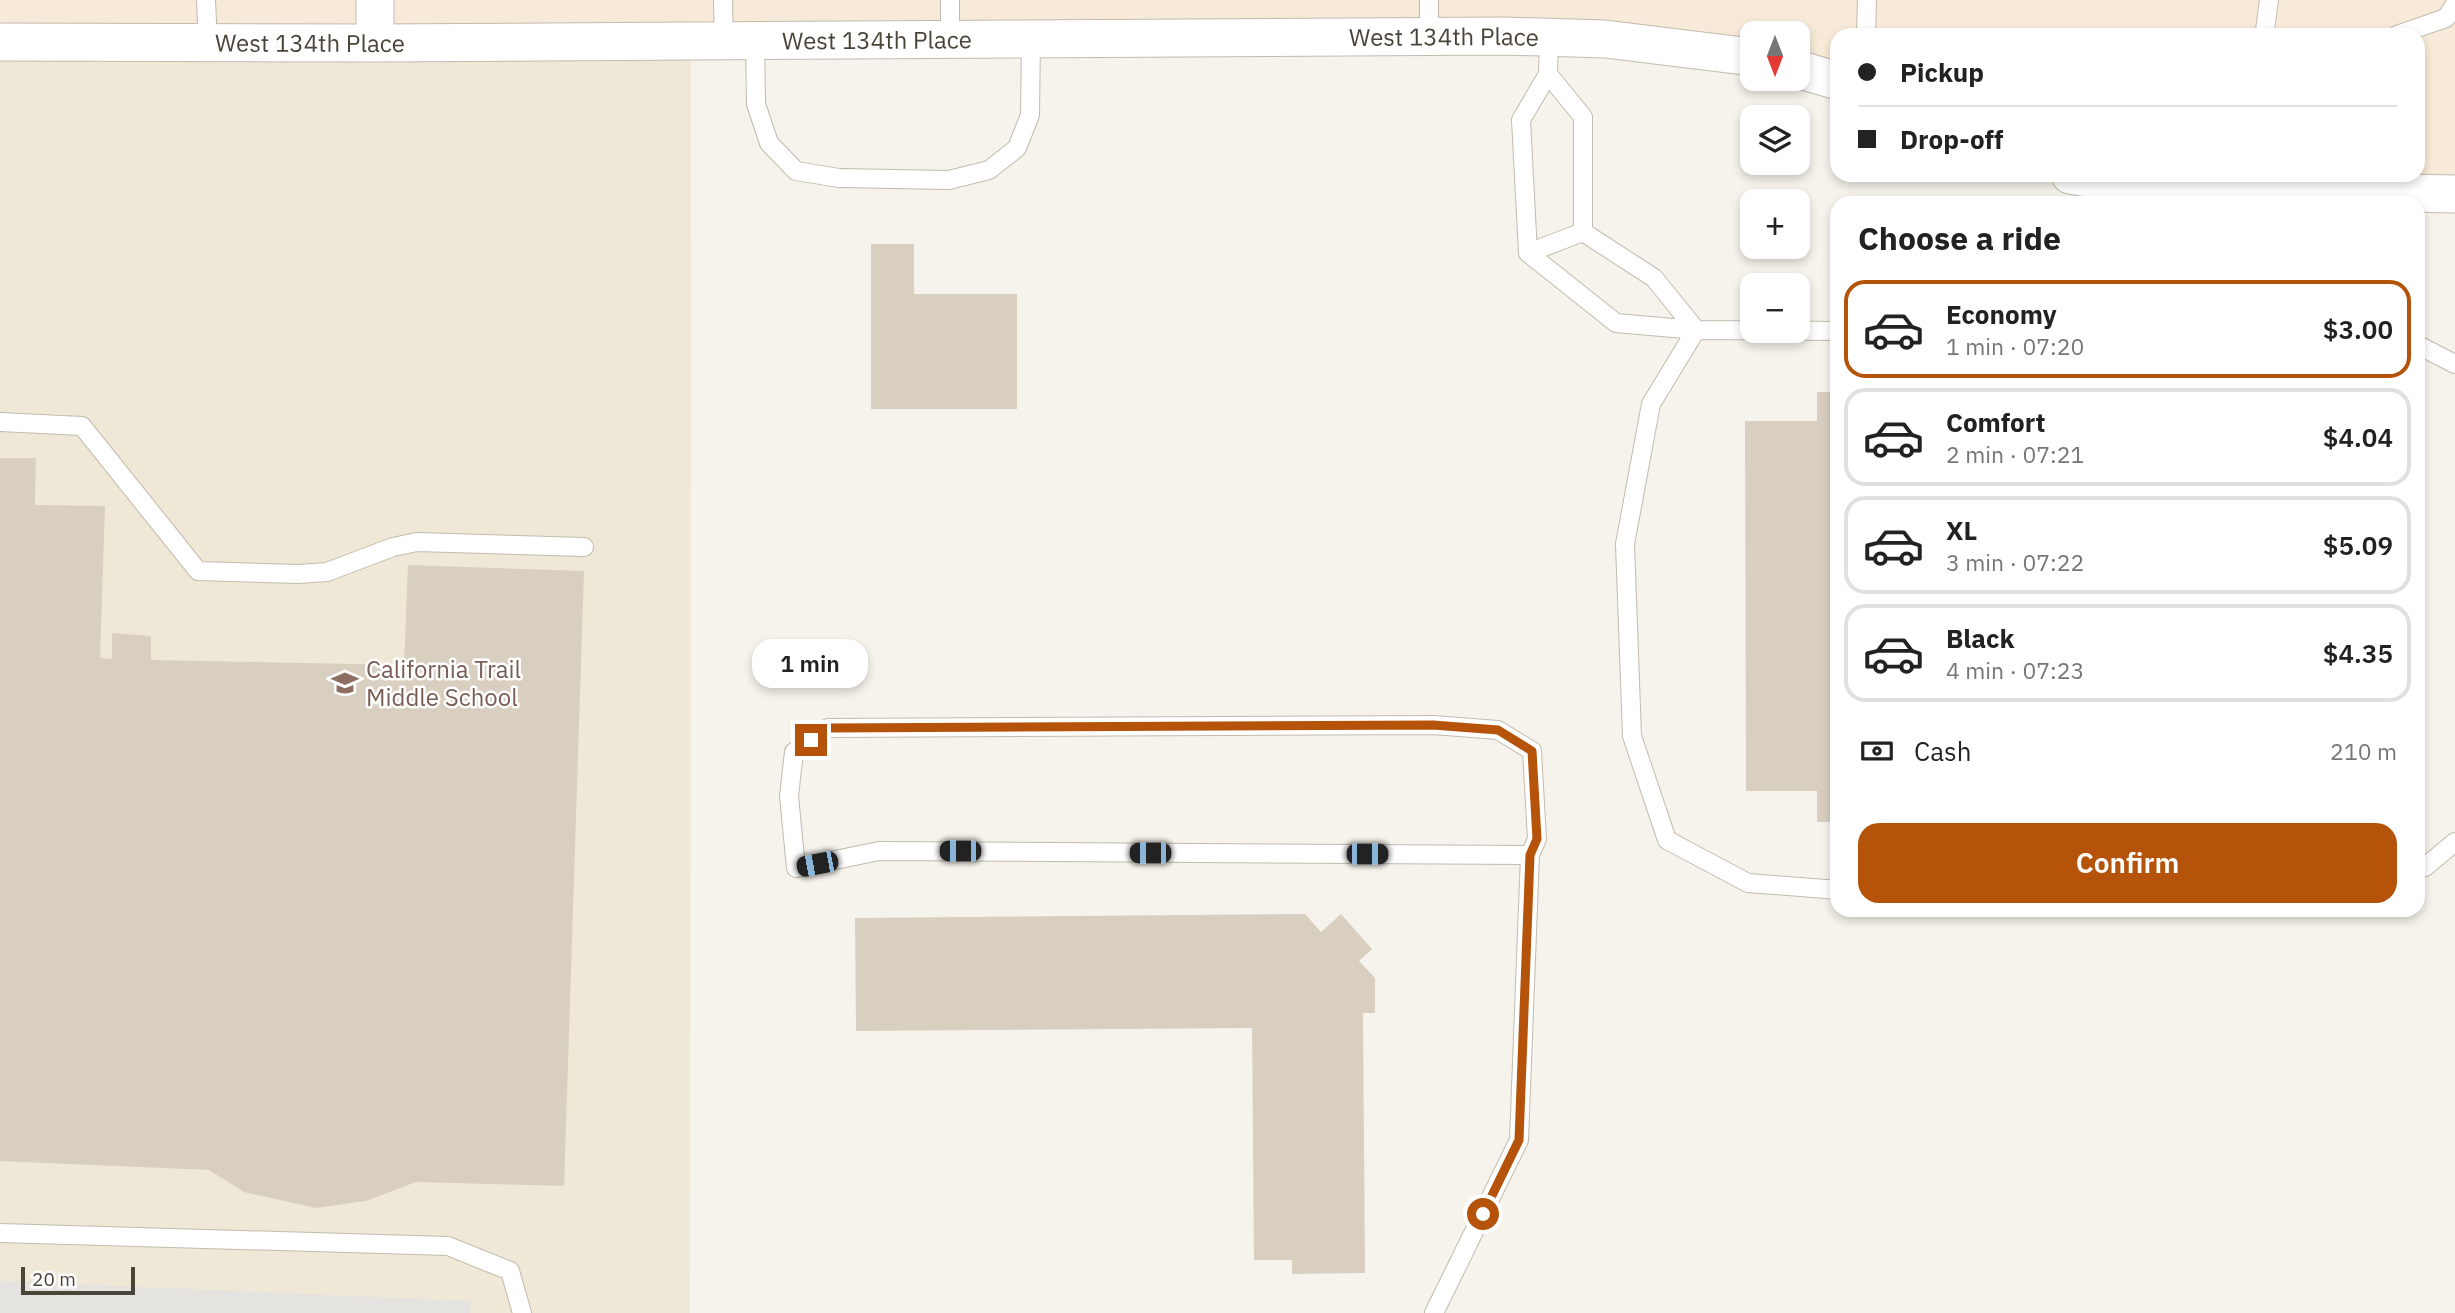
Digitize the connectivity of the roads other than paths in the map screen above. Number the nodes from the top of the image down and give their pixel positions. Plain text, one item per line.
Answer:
1 (206, 0) edge
2 (375, 0) edge
3 (723, 0) edge
4 (950, 0) edge
5 (1429, 0) edge
6 (1867, 0) edge
7 (2269, 0) edge
8 (2455, 4) edge
9 (1866, 28) edge
10 (2265, 28) edge
11 (2417, 28) edge
12 (1429, 36) junction
13 (1549, 37) junction
14 (950, 39) junction
15 (1031, 39) junction
16 (739, 41) junction
17 (0, 42) edge
18 (208, 43) junction
19 (375, 43) junction
20 (1740, 56) edge
21 (1810, 73) edge
22 (1548, 74) junction
23 (1830, 79) edge
24 (2111, 182) edge
25 (2270, 183) edge
26 (2455, 194) edge
27 (1583, 232) junction
28 (1528, 253) junction
29 (1696, 330) junction
30 (1830, 331) edge
31 (2425, 349) edge
32 (2455, 364) edge
33 (0, 422) edge
34 (584, 547) dead end
35 (2455, 842) edge
36 (1530, 855) junction
37 (2425, 867) edge
38 (1830, 889) edge
39 (0, 1233) edge
40 (522, 1313) edge
41 (1434, 1313) edge

1 - 18 lane
2 - 19 street
3 - 16 lane
4 - 14 lane
5 - 12 lane
6 - 9 lane
7 - 10 lane
8 - 11 lane
12 - 13 street, West 134th Place
12 - 15 street, West 134th Place
13 - 20 street, West 134th Place
13 - 22 lane
14 - 15 street, West 134th Place
14 - 16 street, West 134th Place
15 - 16 lane
16 - 19 street, West 134th Place
17 - 18 street, West 134th Place
18 - 19 street, West 134th Place
21 - 23 street
22 - 27 lane
22 - 28 lane
24 - 25 street
25 - 26 street
27 - 28 lane
27 - 29 lane
28 - 29 lane
29 - 30 lane
29 - 38 lane
31 - 32 lane
33 - 34 lane
35 - 37 lane
36 - 36 lane
36 - 41 lane
39 - 40 lane

